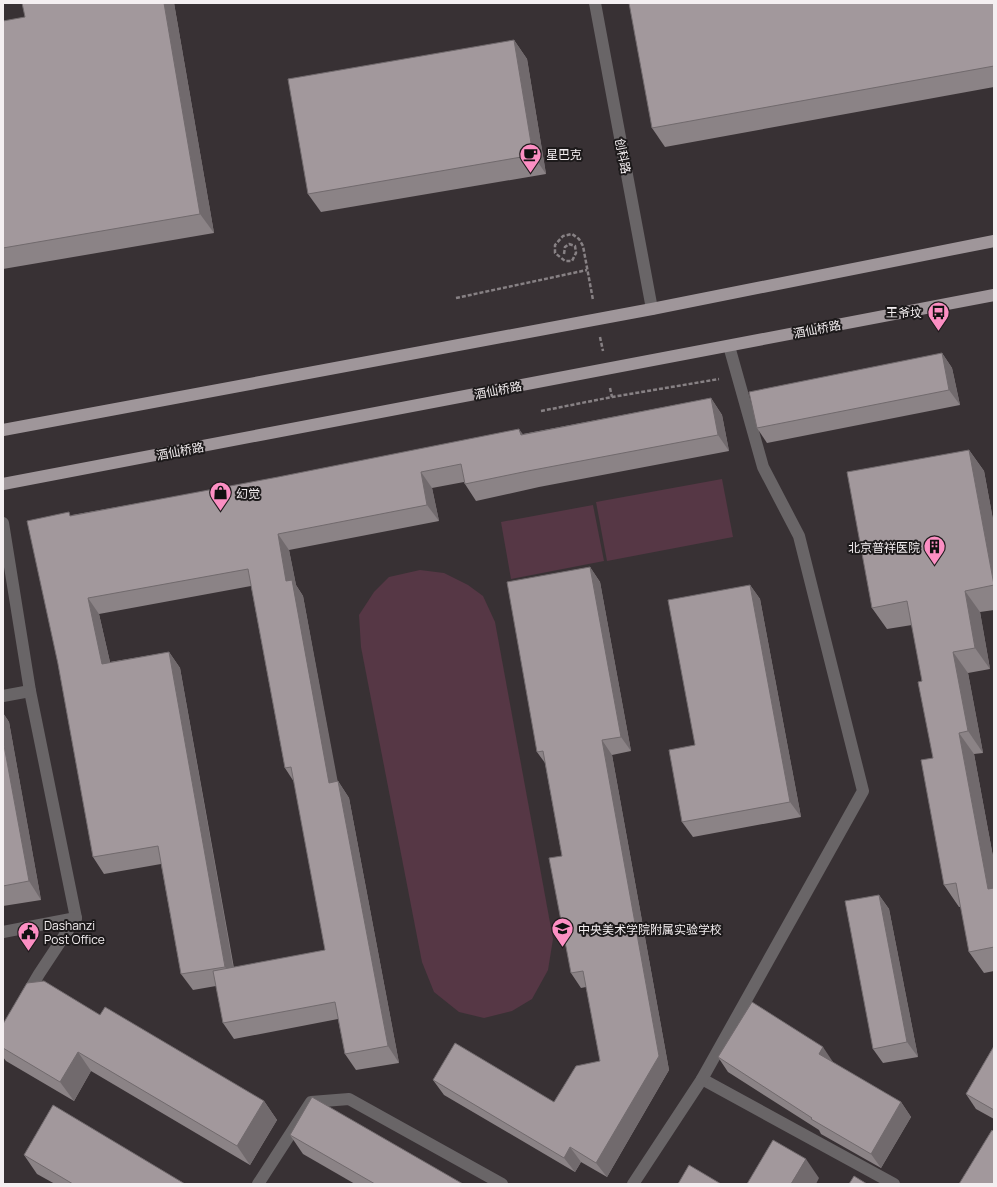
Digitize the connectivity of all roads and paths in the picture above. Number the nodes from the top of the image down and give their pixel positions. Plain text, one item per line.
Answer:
1 (595, 3) edge
2 (994, 241) edge
3 (583, 246) dead end
4 (564, 254) dead end
5 (587, 270) dead end
6 (994, 295) edge
7 (456, 298) dead end
8 (652, 309) junction
9 (729, 346) junction
10 (720, 379) dead end
11 (541, 411) dead end
12 (3, 430) edge
13 (3, 484) edge
14 (3, 523) edge
15 (30, 691) junction
16 (3, 696) edge
17 (76, 918) junction
18 (3, 932) edge
19 (21, 1005) edge
20 (702, 1079) junction
21 (258, 1184) edge
22 (502, 1184) edge
23 (633, 1184) edge
24 (894, 1184) edge

1 - 8 street, 创科路
2 - 8 main road
3 - 4 path
5 - 7 path
6 - 9 main road, 酒仙桥路
8 - 12 main road
9 - 13 main road, 酒仙桥路
9 - 20 street
10 - 11 path
14 - 15 street
15 - 16 street
15 - 17 street
17 - 18 street
17 - 19 street
20 - 23 street
20 - 24 street
21 - 22 street

